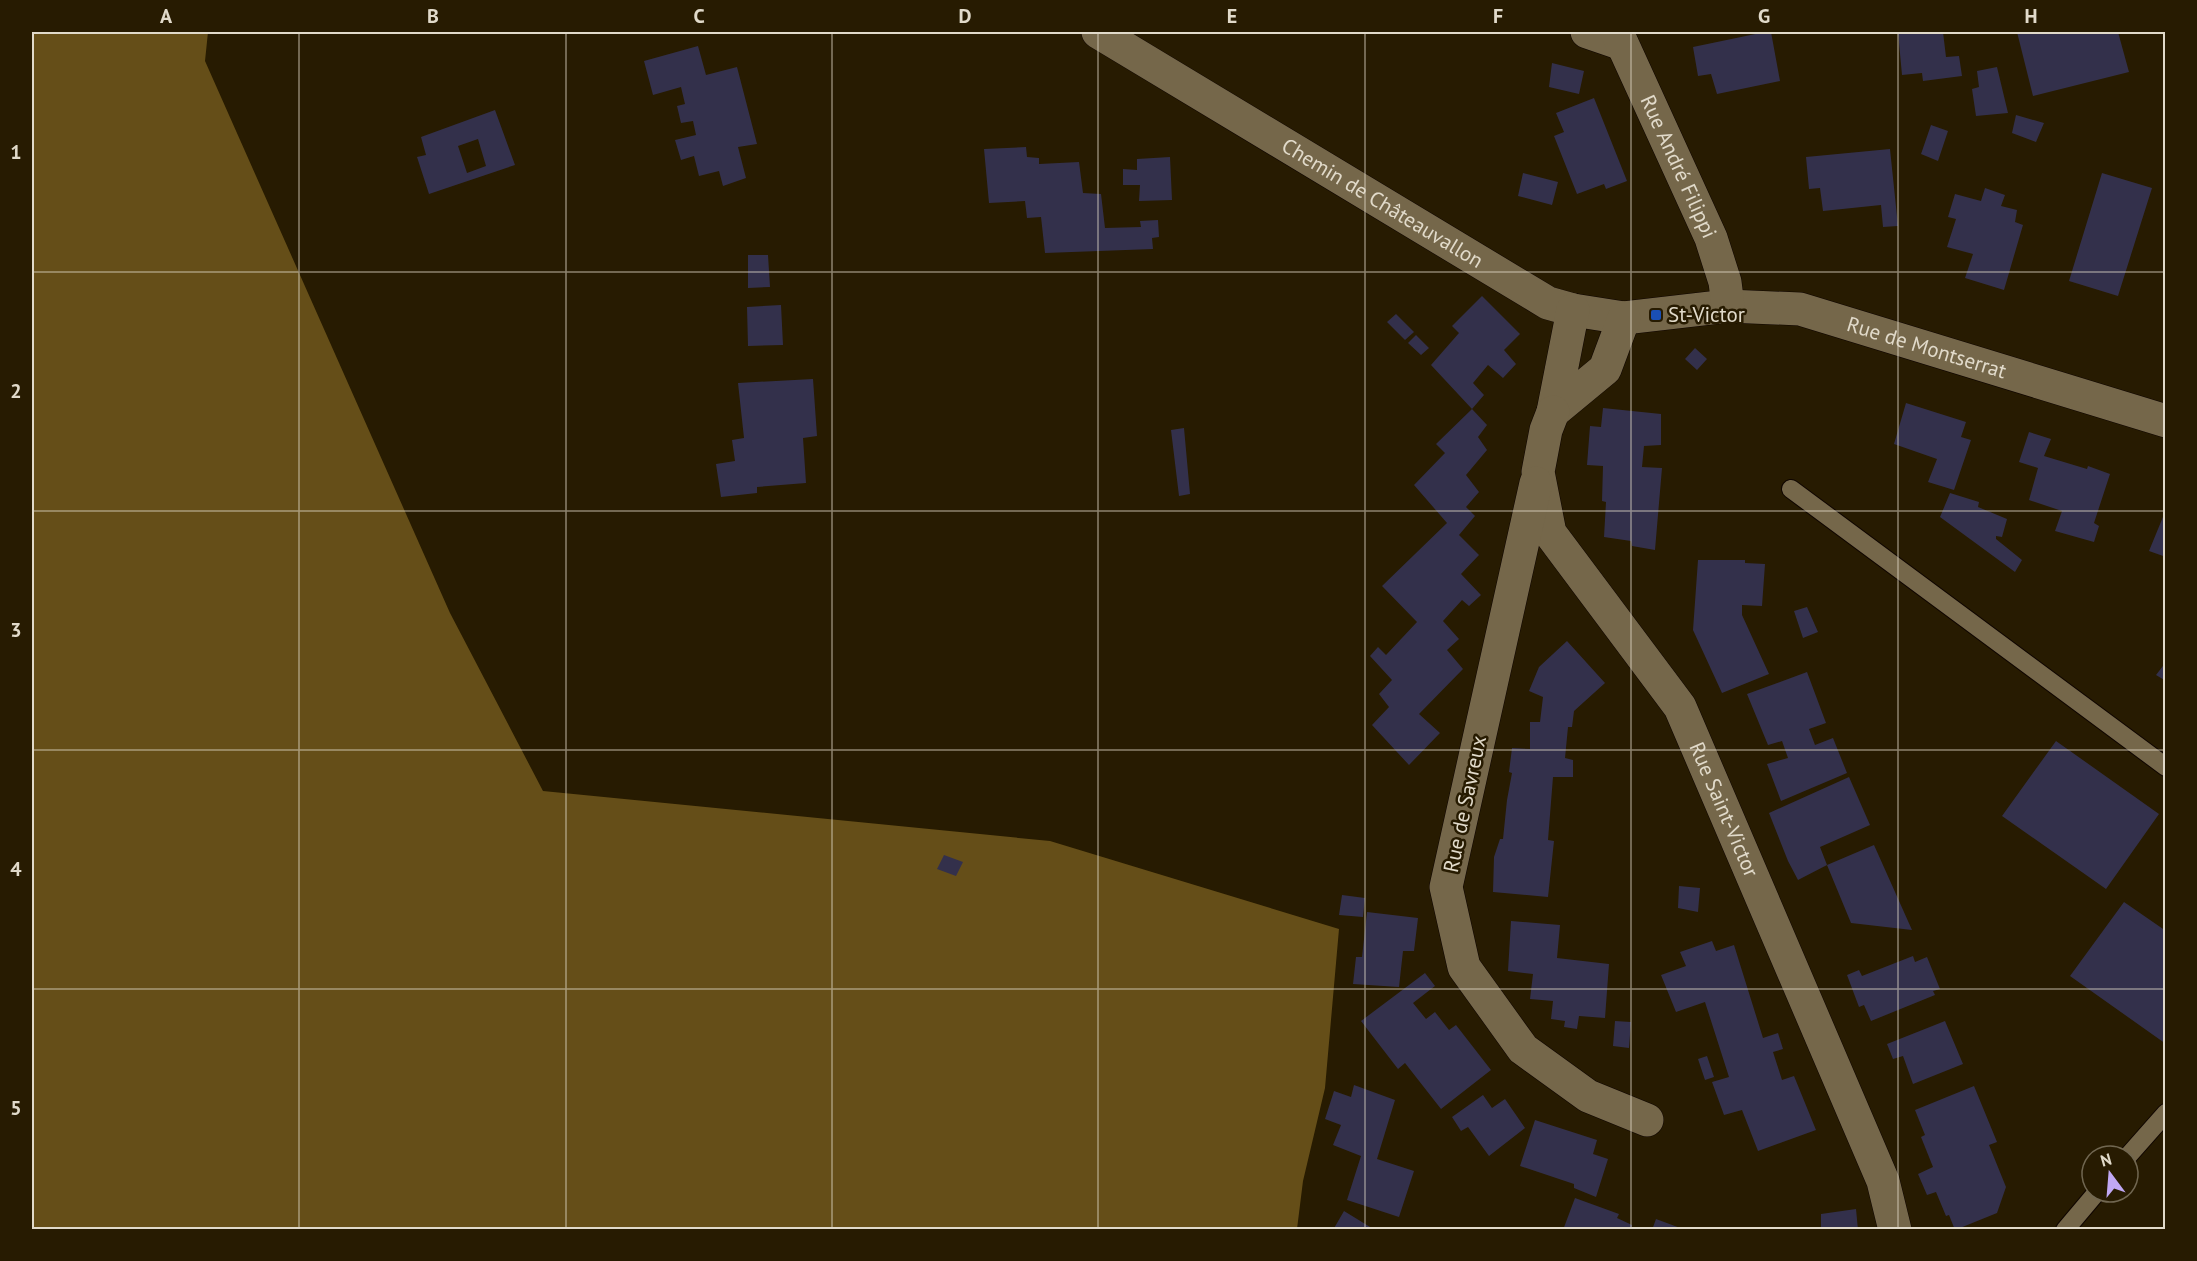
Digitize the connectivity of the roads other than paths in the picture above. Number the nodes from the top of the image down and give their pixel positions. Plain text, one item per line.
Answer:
1 (1098, 32) edge
2 (1587, 32) edge
3 (1619, 38) edge
4 (1728, 306) junction
5 (1573, 310) junction
6 (1684, 311) joint
7 (1624, 318) junction
8 (1553, 412) junction
9 (2166, 421) edge
10 (1538, 472) junction
11 (1791, 489) dead end
12 (2166, 767) edge
13 (2166, 1113) edge
14 (1647, 1120) dead end
15 (2139, 1144) edge
16 (2087, 1204) edge
17 (1894, 1230) edge
18 (2065, 1230) edge

1 - 5 street, Chemin de Châteauvallon
2 - 3 street
3 - 4 street, Rue André Filippi
4 - 6 street, Rue de Montserrat
4 - 9 street, Rue de Montserrat
5 - 7 street, Chemin de Châteauvallon
5 - 8 street, Rue Saint-Victor
6 - 7 street, Chemin de Châteauvallon
7 - 8 street
8 - 10 street, Rue Saint-Victor
10 - 14 street, Rue de Savreux
10 - 17 street, Rue Saint-Victor
11 - 12 lane
13 - 15 lane
16 - 18 lane

